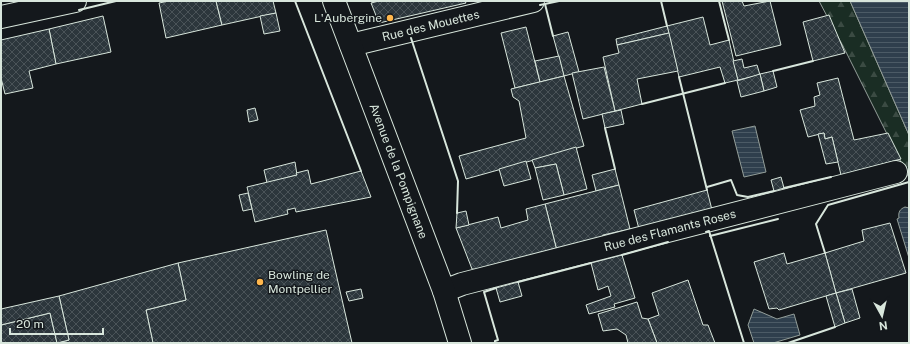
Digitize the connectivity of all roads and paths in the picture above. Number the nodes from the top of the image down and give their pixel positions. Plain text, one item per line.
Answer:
1 (75, 1) edge
2 (334, 1) edge
3 (533, 1) edge
4 (1, 17) edge
5 (351, 45) junction
6 (896, 172) dead end
7 (444, 291) junction
8 (460, 343) edge

1 - 4 street
2 - 5 street, Avenue de la Pompignane
3 - 5 street, Rue des Mouettes
5 - 7 street, Avenue de la Pompignane
6 - 7 street, Rue des Flamants Roses
7 - 8 street, Avenue de la Pompignane

